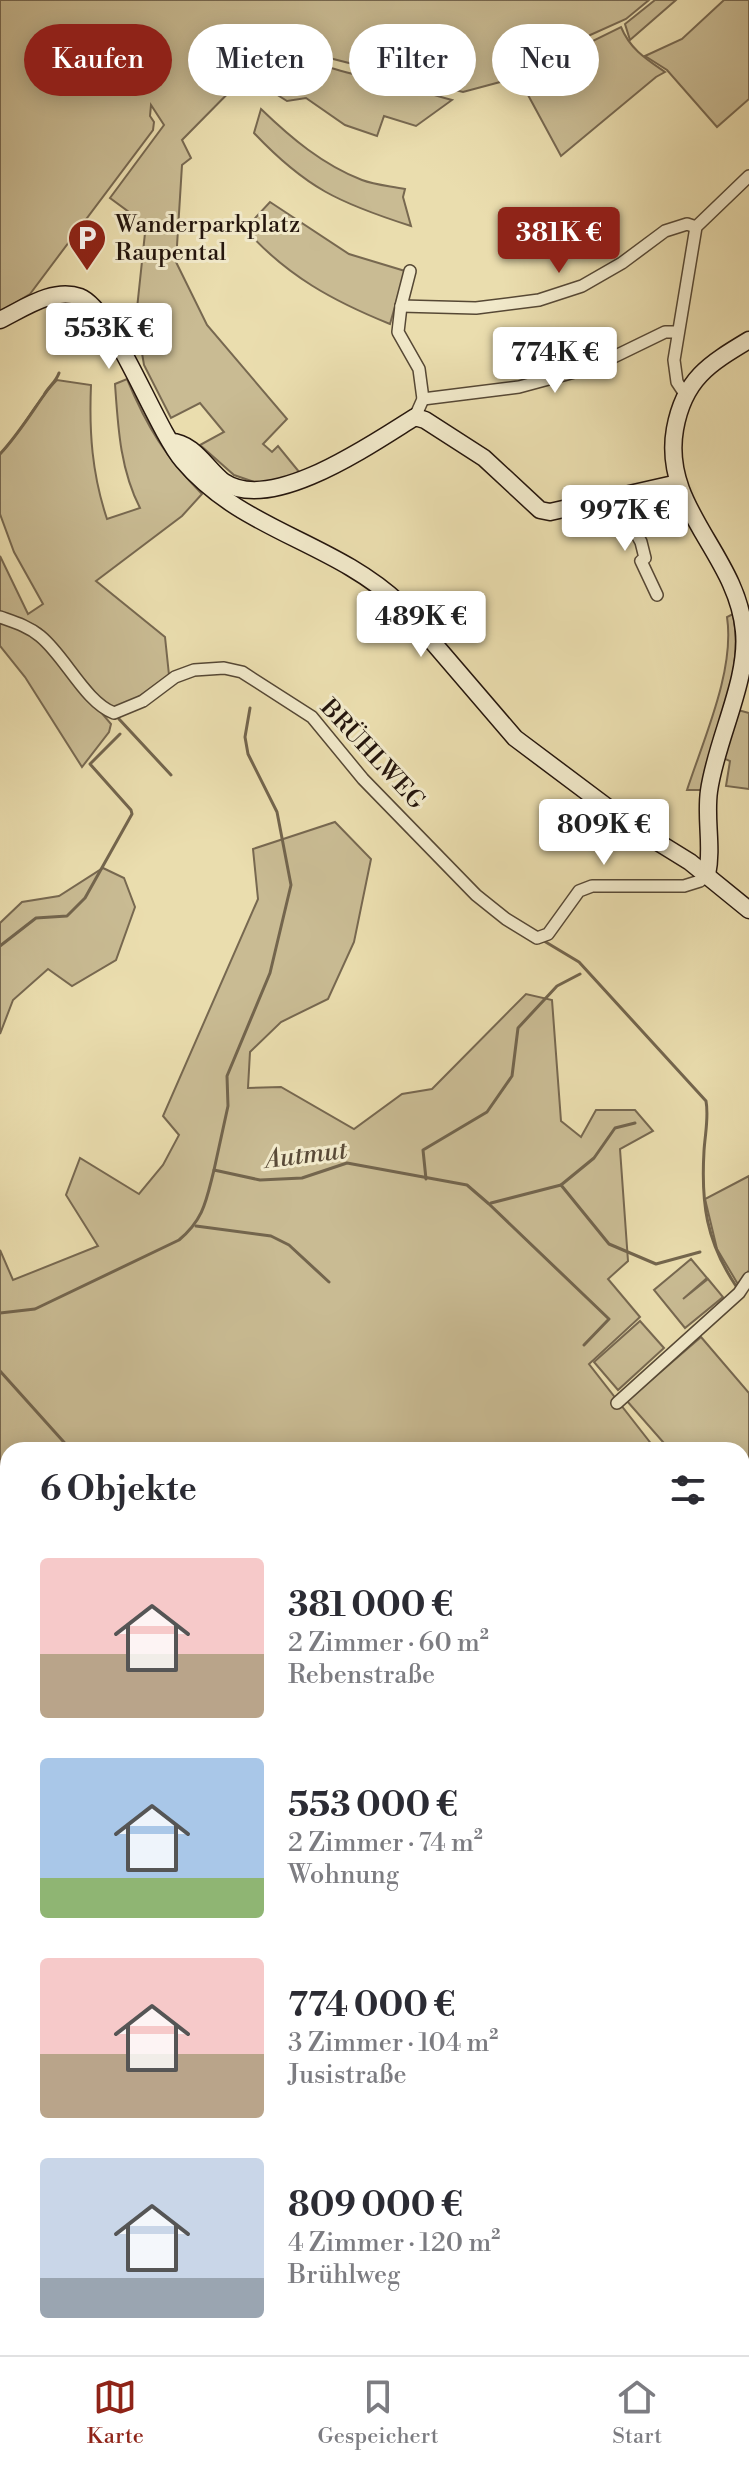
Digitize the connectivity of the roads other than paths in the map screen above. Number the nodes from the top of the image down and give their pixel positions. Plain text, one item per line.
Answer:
1 (749, 176) edge
2 (696, 227) junction
3 (410, 271) dead end
4 (401, 306) junction
5 (0, 320) edge
6 (677, 332) junction
7 (749, 340) edge
8 (685, 394) junction
9 (423, 399) junction
10 (415, 417) junction
11 (169, 442) junction
12 (678, 483) junction
13 (616, 497) junction
14 (657, 595) dead end
15 (0, 617) edge
16 (707, 875) junction
17 (749, 910) edge
18 (749, 1278) edge
19 (617, 1403) dead end

1 - 2 street
2 - 4 street
2 - 6 street
3 - 4 street
4 - 9 street
5 - 11 street
6 - 8 street
6 - 9 street
7 - 8 street
8 - 12 street
9 - 10 street
10 - 11 street
10 - 13 street
11 - 16 street
12 - 13 street
12 - 16 street
13 - 14 street
15 - 16 street, BRÜHLWEG
16 - 17 street
18 - 19 street

